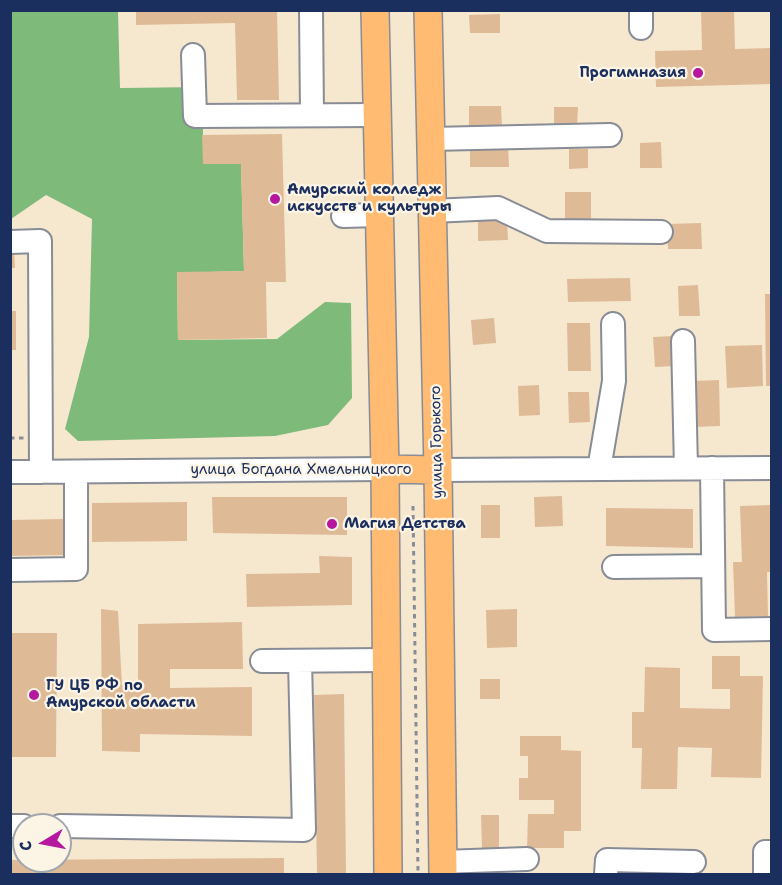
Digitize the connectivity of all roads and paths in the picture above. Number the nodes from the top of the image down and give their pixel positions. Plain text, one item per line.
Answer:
1 (311, 10) edge
2 (375, 10) edge
3 (428, 10) edge
4 (193, 55) dead end
5 (377, 115) junction
6 (312, 116) junction
7 (610, 135) dead end
8 (431, 139) junction
9 (432, 211) junction
10 (379, 215) junction
11 (343, 216) dead end
12 (662, 232) dead end
13 (10, 242) edge
14 (613, 324) dead end
15 (683, 341) dead end
16 (686, 468) junction
17 (712, 468) junction
18 (771, 468) edge
19 (385, 469) junction
20 (599, 469) junction
21 (438, 470) junction
22 (10, 472) edge
23 (41, 472) junction
24 (76, 472) junction
25 (407, 505) dead end
26 (413, 506) junction
27 (420, 507) dead end
28 (713, 566) junction
29 (614, 567) dead end
30 (10, 570) edge
31 (771, 629) edge
32 (385, 660) junction
33 (262, 661) dead end
34 (300, 661) junction
35 (72, 826) edge
36 (771, 852) edge
37 (527, 860) dead end
38 (694, 862) dead end
39 (443, 868) edge
40 (388, 874) edge
41 (418, 874) edge
42 (606, 874) edge
43 (765, 874) edge

1 - 6 street
2 - 5 main road
3 - 8 main road, улица Горького
4 - 6 street
5 - 6 street
5 - 10 main road
7 - 8 street
8 - 9 main road, улица Горького
9 - 12 street
9 - 21 main road, улица Горького
10 - 11 street
10 - 19 main road
13 - 23 street
14 - 20 street
15 - 16 street
16 - 17 street, улица Богдана Хмельницкого
16 - 20 street, улица Богдана Хмельницкого
17 - 18 street, улица Богдана Хмельницкого
17 - 28 street
19 - 21 main road, улица Богдана Хмельницкого
19 - 24 street, улица Богдана Хмельницкого
19 - 32 main road
20 - 21 street, улица Богдана Хмельницкого
21 - 39 main road, улица Горького
22 - 23 street, улица Богдана Хмельницкого
23 - 24 street, улица Богдана Хмельницкого
24 - 30 street
25 - 26 path
26 - 27 path
26 - 41 path
28 - 29 street
28 - 31 street
32 - 34 street
32 - 40 main road
33 - 34 street
34 - 35 street
36 - 43 street
37 - 39 street
38 - 42 street

